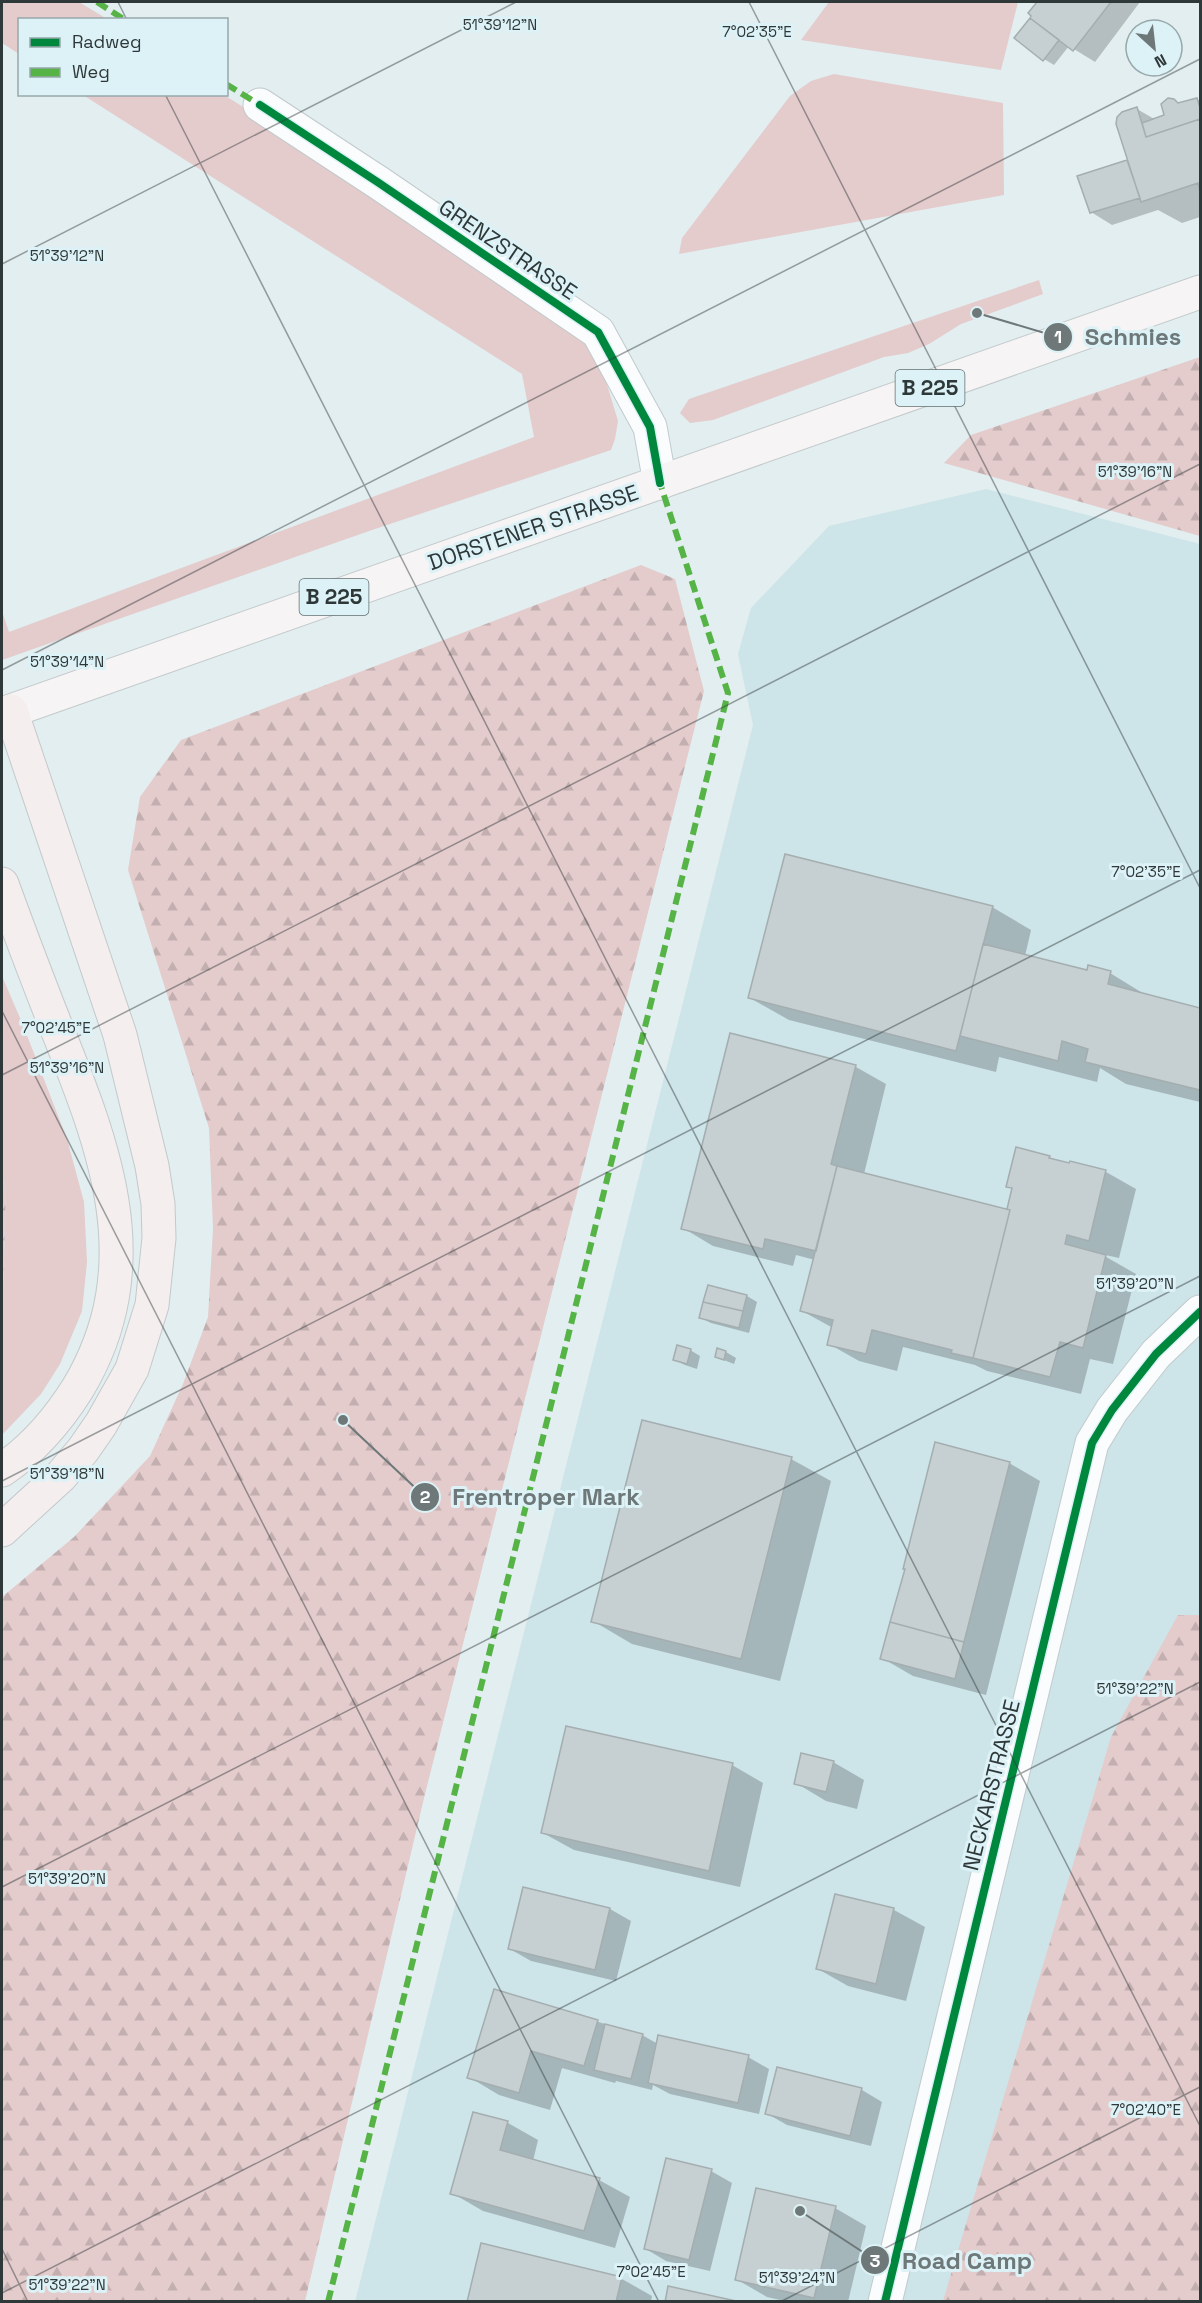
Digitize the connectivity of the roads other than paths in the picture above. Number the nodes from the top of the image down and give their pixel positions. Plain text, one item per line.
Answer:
1 (260, 105) dead end
2 (1200, 292) edge
3 (660, 483) junction
4 (6, 712) edge
5 (2, 884) edge
6 (1200, 1312) edge
7 (2, 1470) edge
8 (2, 1530) edge
9 (885, 2301) edge

1 - 3 street, GRENZSTRASSE
2 - 3 main road, DORSTENER STRASSE / B 225
3 - 4 main road, DORSTENER STRASSE / B 225
4 - 8 highway
5 - 7 highway
6 - 9 street, NECKARSTRASSE

